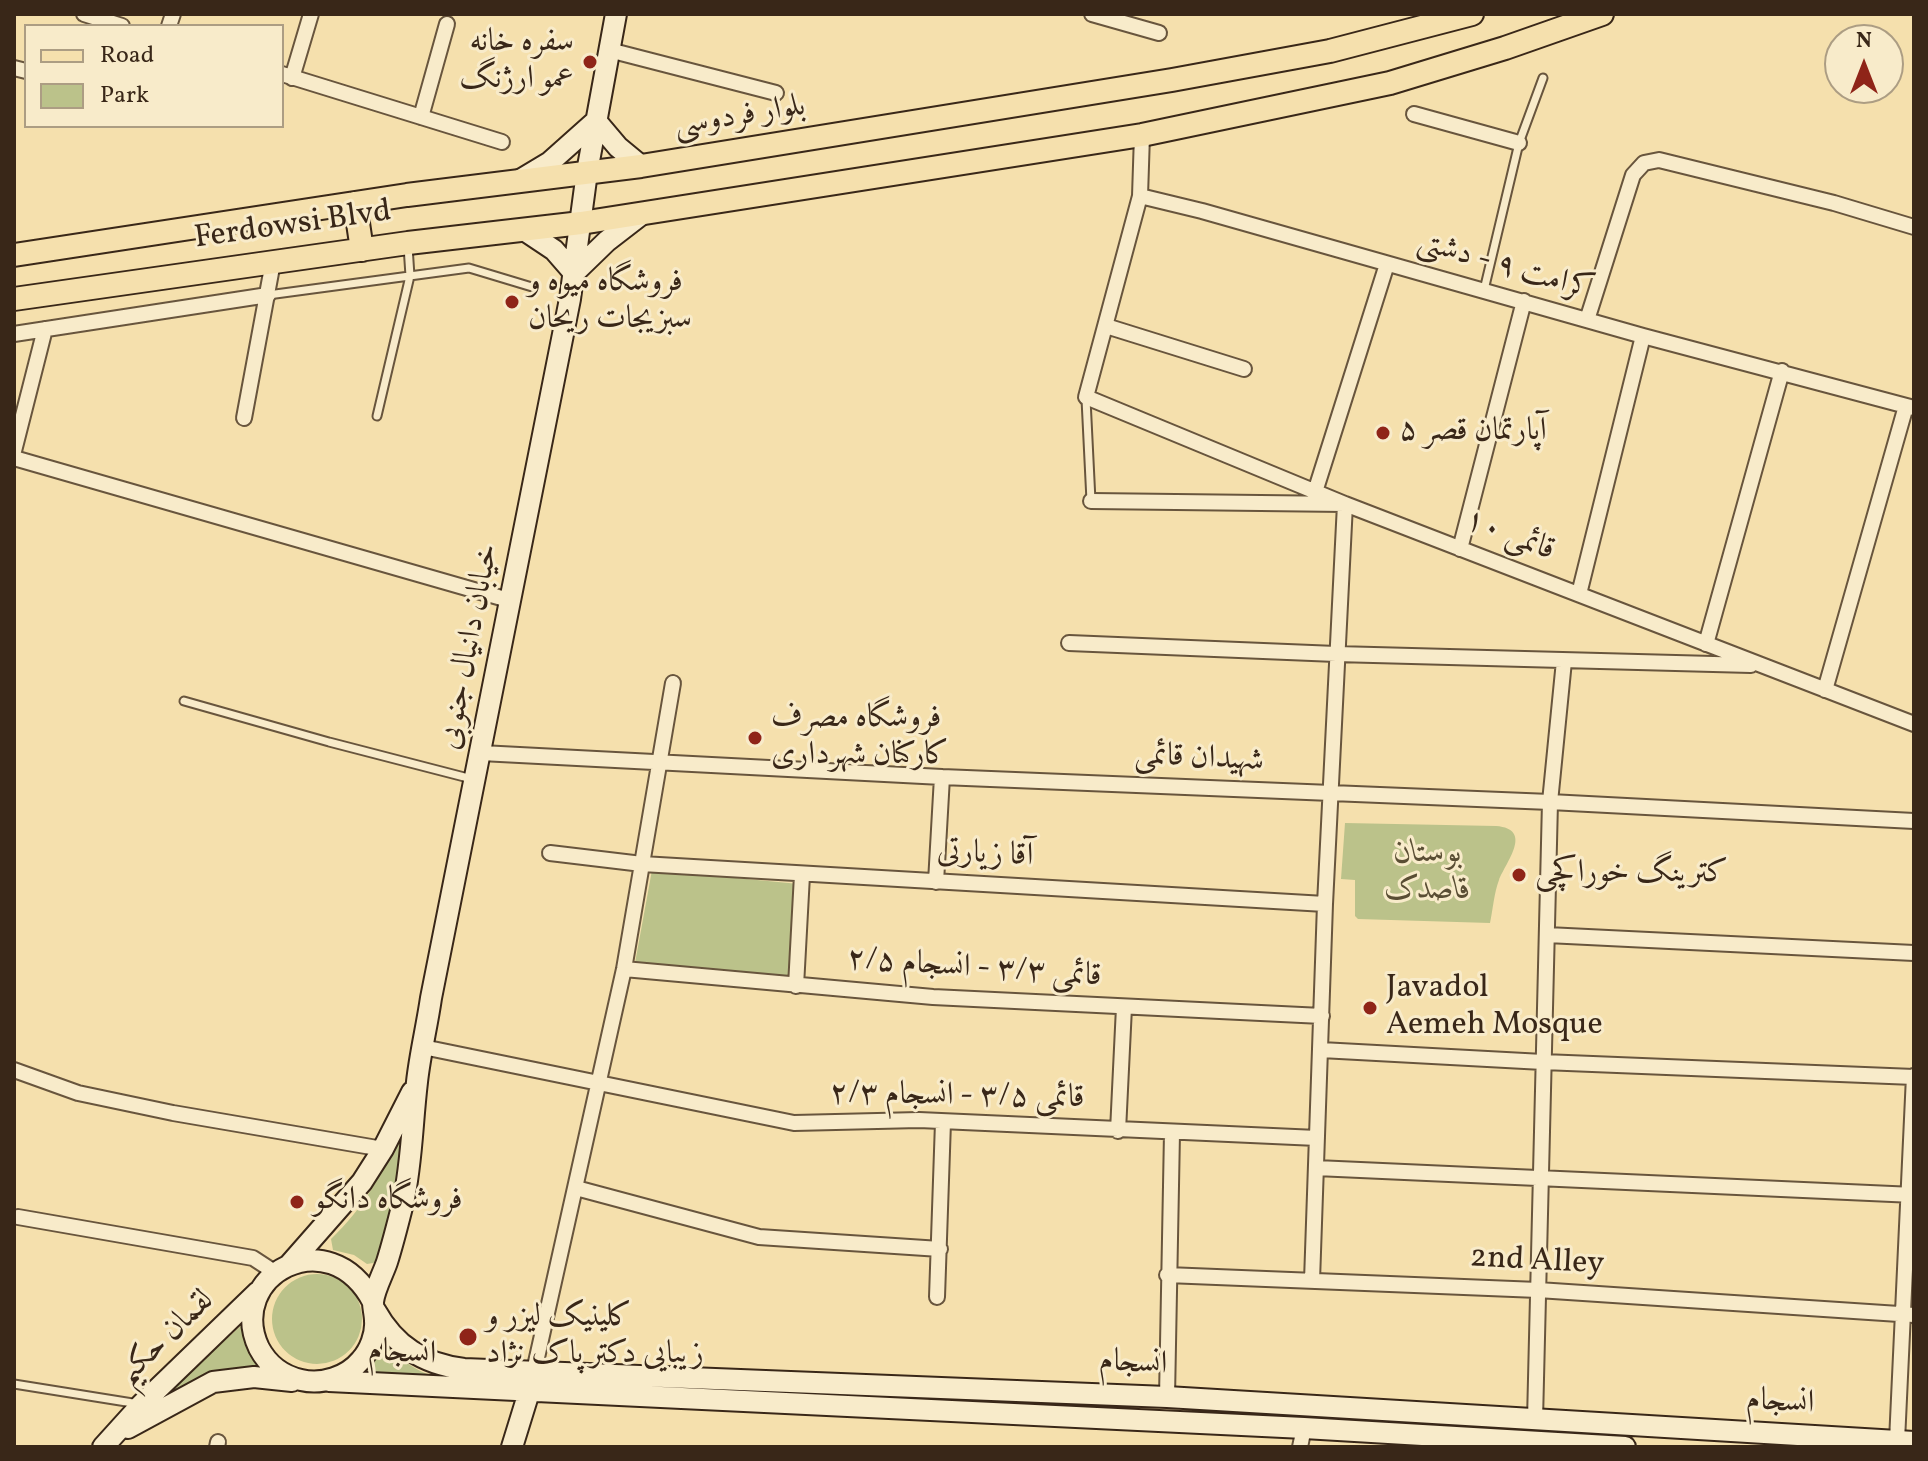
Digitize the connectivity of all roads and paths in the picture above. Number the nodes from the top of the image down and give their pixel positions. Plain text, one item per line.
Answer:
1 (84, 14) edge
2 (311, 14) edge
3 (616, 14) edge
4 (1092, 14) edge
5 (1472, 14) edge
6 (1602, 14) edge
7 (116, 24) edge
8 (447, 24) dead end
9 (1159, 33) dead end
10 (609, 50) junction
11 (287, 76) edge
12 (1543, 78) dead end
13 (776, 93) dead end
14 (1414, 114) dead end
15 (421, 117) junction
16 (596, 121) junction
17 (1142, 135) junction
18 (502, 142) dead end
19 (1519, 143) junction
20 (641, 166) junction
21 (587, 172) junction
22 (520, 180) junction
23 (1140, 196) junction
24 (355, 203) junction
25 (642, 214) junction
26 (581, 223) junction
27 (1914, 227) edge
28 (524, 230) junction
29 (408, 243) junction
30 (362, 250) junction
31 (14, 255) edge
32 (273, 262) junction
33 (1387, 264) junction
34 (574, 273) junction
35 (410, 276) junction
36 (532, 287) dead end
37 (1484, 290) junction
38 (268, 295) junction
39 (14, 299) edge
40 (1524, 301) junction
41 (1587, 320) junction
42 (1106, 326) junction
43 (45, 329) junction
44 (14, 334) edge
45 (1643, 336) junction
46 (1244, 369) dead end
47 (1782, 371) junction
48 (1086, 397) junction
49 (1910, 407) edge
50 (377, 416) dead end
51 (244, 418) dead end
52 (14, 451) edge
53 (14, 458) edge
54 (1315, 492) junction
55 (1091, 501) joint
56 (1345, 504) junction
57 (1460, 549) junction
58 (1579, 594) junction
59 (512, 601) junction
60 (1069, 643) dead end
61 (1706, 644) junction
62 (1336, 654) junction
63 (1564, 661) junction
64 (1763, 666) junction
65 (673, 683) dead end
66 (1825, 690) junction
67 (184, 701) dead end
68 (1914, 724) edge
69 (481, 753) junction
70 (658, 761) junction
71 (942, 777) junction
72 (476, 780) junction
73 (1330, 794) junction
74 (1550, 802) junction
75 (1914, 821) edge
76 (550, 853) dead end
77 (642, 864) junction
78 (802, 875) junction
79 (936, 882) junction
80 (1325, 904) junction
81 (1547, 935) junction
82 (1914, 953) edge
83 (624, 969) junction
84 (796, 986) junction
85 (1124, 1007) junction
86 (1322, 1016) junction
87 (423, 1047) junction
88 (1321, 1050) junction
89 (1543, 1062) junction
90 (14, 1070) edge
91 (1914, 1076) edge
92 (417, 1082) junction
93 (599, 1083) junction
94 (943, 1122) junction
95 (1118, 1131) junction
96 (1172, 1133) junction
97 (1317, 1138) junction
98 (383, 1149) junction
99 (1316, 1168) junction
100 (1541, 1180) junction
101 (576, 1188) junction
102 (1911, 1195) edge
103 (18, 1217) dead end
104 (940, 1249) junction
105 (276, 1275) junction
106 (1167, 1275) junction
107 (1312, 1281) junction
108 (1538, 1290) junction
109 (937, 1297) dead end
110 (374, 1305) junction
111 (1909, 1314) edge
112 (534, 1371) junction
113 (317, 1381) junction
114 (14, 1384) edge
115 (529, 1392) junction
116 (1167, 1397) junction
117 (141, 1405) junction
118 (1535, 1420) junction
119 (1302, 1438) edge
120 (108, 1441) edge
121 (1906, 1441) edge
122 (1596, 1446) edge
123 (512, 1447) edge
124 (1625, 1447) edge

1 - 7 street
2 - 11 street
3 - 10 main road, خیابان دانیال جنوبی
4 - 9 street
5 - 20 main road, بلوار فردوسی
6 - 17 main road
8 - 15 street
10 - 13 street
10 - 16 main road, خیابان دانیال جنوبی
11 - 15 street
12 - 19 lane
14 - 19 street
15 - 18 street
16 - 20 main road
16 - 21 main road, خیابان دانیال جنوبی
16 - 22 main road
17 - 23 street
17 - 25 main road
19 - 37 lane
20 - 21 main road, بلوار فردوسی
21 - 22 main road, بلوار فردوسی
21 - 26 main road, خیابان دانیال جنوبی
22 - 24 main road, بلوار فردوسی
23 - 33 street, کرامت ۹ - دشتی
23 - 42 street
24 - 30 main road
24 - 31 main road, بلوار فردوسی
25 - 26 main road
25 - 34 main road
26 - 28 main road, Ferdowsi Blvd
26 - 34 main road, خیابان دانیال جنوبی
27 - 41 street
28 - 29 main road, Ferdowsi Blvd
28 - 34 main road
29 - 30 main road, Ferdowsi Blvd
29 - 35 lane
30 - 32 main road, Ferdowsi Blvd
32 - 38 street
32 - 39 main road, Ferdowsi Blvd
33 - 37 street, کرامت ۹ - دشتی
33 - 54 street
34 - 59 main road, خیابان دانیال جنوبی
35 - 36 lane
35 - 38 lane
35 - 50 lane
37 - 40 street, کرامت ۹ - دشتی
38 - 43 street
38 - 51 street
40 - 41 street, کرامت ۹ - دشتی
40 - 57 street
41 - 45 street, کرامت ۹ - دشتی
42 - 46 street
42 - 48 street
43 - 44 street
43 - 52 street
45 - 47 street, کرامت ۹ - دشتی
45 - 58 street
47 - 49 street, کرامت ۹ - دشتی
47 - 61 street
48 - 54 street, قائمی ۱۰
48 - 55 lane
49 - 66 street
53 - 59 street
54 - 56 street, قائمی ۱۰
55 - 56 street
56 - 57 street, قائمی ۱۰
56 - 62 street
57 - 58 street, قائمی ۱۰
58 - 61 street, قائمی ۱۰
59 - 69 main road, خیابان دانیال جنوبی
60 - 62 street
61 - 64 street, قائمی ۱۰
62 - 63 street
62 - 73 street
63 - 64 street
63 - 74 street
64 - 66 street, قائمی ۱۰
65 - 70 street
66 - 68 street, قائمی ۱۰
67 - 72 lane
69 - 70 street, شهیدان قائمی
69 - 72 main road, خیابان دانیال جنوبی
70 - 71 street, شهیدان قائمی
70 - 77 street
71 - 73 street, شهیدان قائمی
71 - 79 street
72 - 87 main road, خیابان دانیال جنوبی
73 - 74 street, شهیدان قائمی
73 - 80 street
74 - 75 street, شهیدان قائمی
74 - 81 street
76 - 77 street, آقا زیارتی
77 - 78 street, آقا زیارتی
77 - 83 street
78 - 79 street, آقا زیارتی
78 - 84 street
79 - 80 street, آقا زیارتی
80 - 86 street
81 - 82 street
81 - 89 street
83 - 84 street, قائمی ۳/۳ - انسجام ۲/۵
83 - 93 street
84 - 85 street, قائمی ۳/۳ - انسجام ۲/۵
85 - 86 street, قائمی ۳/۳ - انسجام ۲/۵
85 - 95 street
86 - 88 street
87 - 92 main road, خیابان دانیال جنوبی
87 - 93 street, قائمی ۳/۵ - انسجام ۲/۳
88 - 89 street
88 - 97 street
89 - 91 street
89 - 100 street
90 - 98 street
91 - 102 street
92 - 98 main road, خیابان دانیال جنوبی
92 - 110 main road, خیابان دانیال جنوبی
93 - 94 street, قائمی ۳/۵ - انسجام ۲/۳
93 - 101 street
94 - 95 street, قائمی ۳/۵ - انسجام ۲/۳
94 - 104 street
95 - 96 street, قائمی ۳/۵ - انسجام ۲/۳
96 - 97 street, قائمی ۳/۵ - انسجام ۲/۳
96 - 106 street
97 - 99 street
98 - 105 main road, خیابان دانیال جنوبی
99 - 100 street
99 - 107 street
100 - 102 street
100 - 108 street
101 - 104 street
101 - 112 street
102 - 111 street
103 - 105 street
104 - 109 street
105 - 110 main road
105 - 113 main road
105 - 117 main road, لقمان حکیم
106 - 107 street, 2nd Alley
106 - 116 street
107 - 108 street, 2nd Alley
108 - 111 street, 2nd Alley
108 - 118 street
110 - 112 main road, انسجام
110 - 113 main road
111 - 121 street
112 - 116 main road, انسجام
113 - 115 main road, انسجام
113 - 120 main road, لقمان حکیم
114 - 117 lane
115 - 119 main road, انسجام
115 - 123 main road
116 - 118 main road, انسجام
117 - 120 main road, لقمان حکیم
118 - 121 main road, انسجام
119 - 122 main road, انسجام
122 - 124 main road, انسجام

